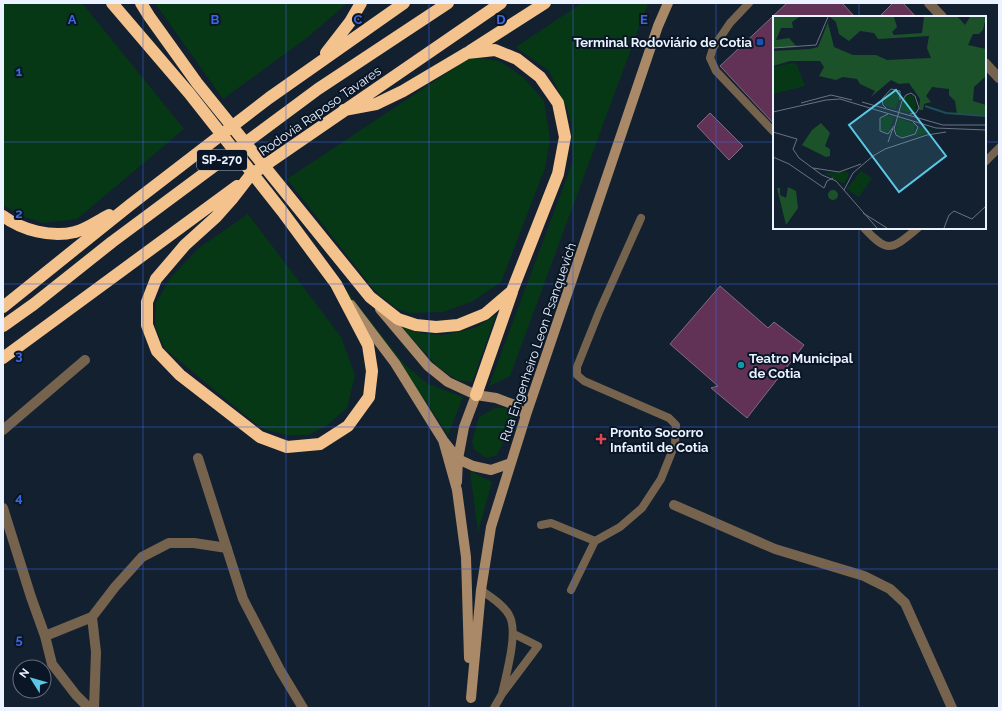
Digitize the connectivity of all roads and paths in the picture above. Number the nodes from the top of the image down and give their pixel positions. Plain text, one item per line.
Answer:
1 (112, 3) edge
2 (141, 3) edge
3 (361, 3) edge
4 (404, 3) edge
5 (410, 3) edge
6 (448, 3) edge
7 (501, 3) edge
8 (545, 3) edge
9 (668, 3) edge
10 (749, 3) edge
11 (929, 3) edge
12 (387, 15) junction
13 (941, 16) edge
14 (467, 53) junction
15 (320, 61) junction
16 (986, 64) edge
17 (999, 78) edge
18 (344, 110) junction
19 (773, 131) edge
20 (999, 148) edge
21 (986, 161) edge
22 (249, 177) junction
23 (130, 205) junction
24 (3, 216) edge
25 (641, 218) dead end
26 (865, 229) edge
27 (917, 229) edge
28 (336, 284) junction
29 (512, 291) junction
30 (370, 297) junction
31 (3, 307) edge
32 (3, 326) edge
33 (3, 358) edge
34 (85, 360) dead end
35 (476, 395) junction
36 (526, 415) junction
37 (3, 430) edge
38 (443, 440) junction
39 (198, 458) dead end
40 (458, 458) junction
41 (511, 463) junction
42 (457, 490) junction
43 (674, 505) dead end
44 (3, 508) edge
45 (541, 525) dead end
46 (595, 541) junction
47 (227, 548) junction
48 (481, 590) junction
49 (571, 590) dead end
50 (92, 617) junction
51 (514, 634) junction
52 (45, 636) junction
53 (502, 694) junction
54 (471, 703) edge
55 (89, 708) edge
56 (94, 708) edge
57 (303, 708) edge
58 (494, 708) edge
59 (952, 708) edge

1 - 28 highway
2 - 30 highway
3 - 15 highway
4 - 12 highway
5 - 12 highway
6 - 32 highway, Rodovia Raposo Tavares / SP-270
7 - 18 highway, Rodovia Raposo Tavares / SP-270
8 - 14 highway
9 - 36 main road, Rua Engenheiro Leon Psanquevich
10 - 19 lane
11 - 13 street
12 - 15 highway
14 - 18 highway
14 - 29 highway
15 - 23 highway
16 - 17 street
18 - 22 highway, Rodovia Raposo Tavares / SP-270
20 - 21 lane
22 - 28 highway
22 - 33 highway, Rodovia Raposo Tavares / SP-270
23 - 24 highway
23 - 31 highway
25 - 46 lane
26 - 27 lane
28 - 38 main road
29 - 30 highway
29 - 35 highway
30 - 35 main road
34 - 37 street
35 - 36 main road
35 - 40 main road
36 - 41 main road, Rua Engenheiro Leon Psanquevich
38 - 40 main road
38 - 42 main road
39 - 47 street
40 - 41 main road
40 - 42 main road
41 - 48 main road, Rua Engenheiro Leon Psanquevich
42 - 54 main road, Rua Engenheiro Leon Psanquevich
43 - 59 street
44 - 52 street
45 - 46 lane
46 - 49 lane
47 - 50 street
47 - 57 street
48 - 51 lane
48 - 54 main road, Rua Engenheiro Leon Psanquevich
50 - 52 street
50 - 56 street
51 - 53 lane
51 - 53 lane
52 - 55 street
53 - 58 lane

